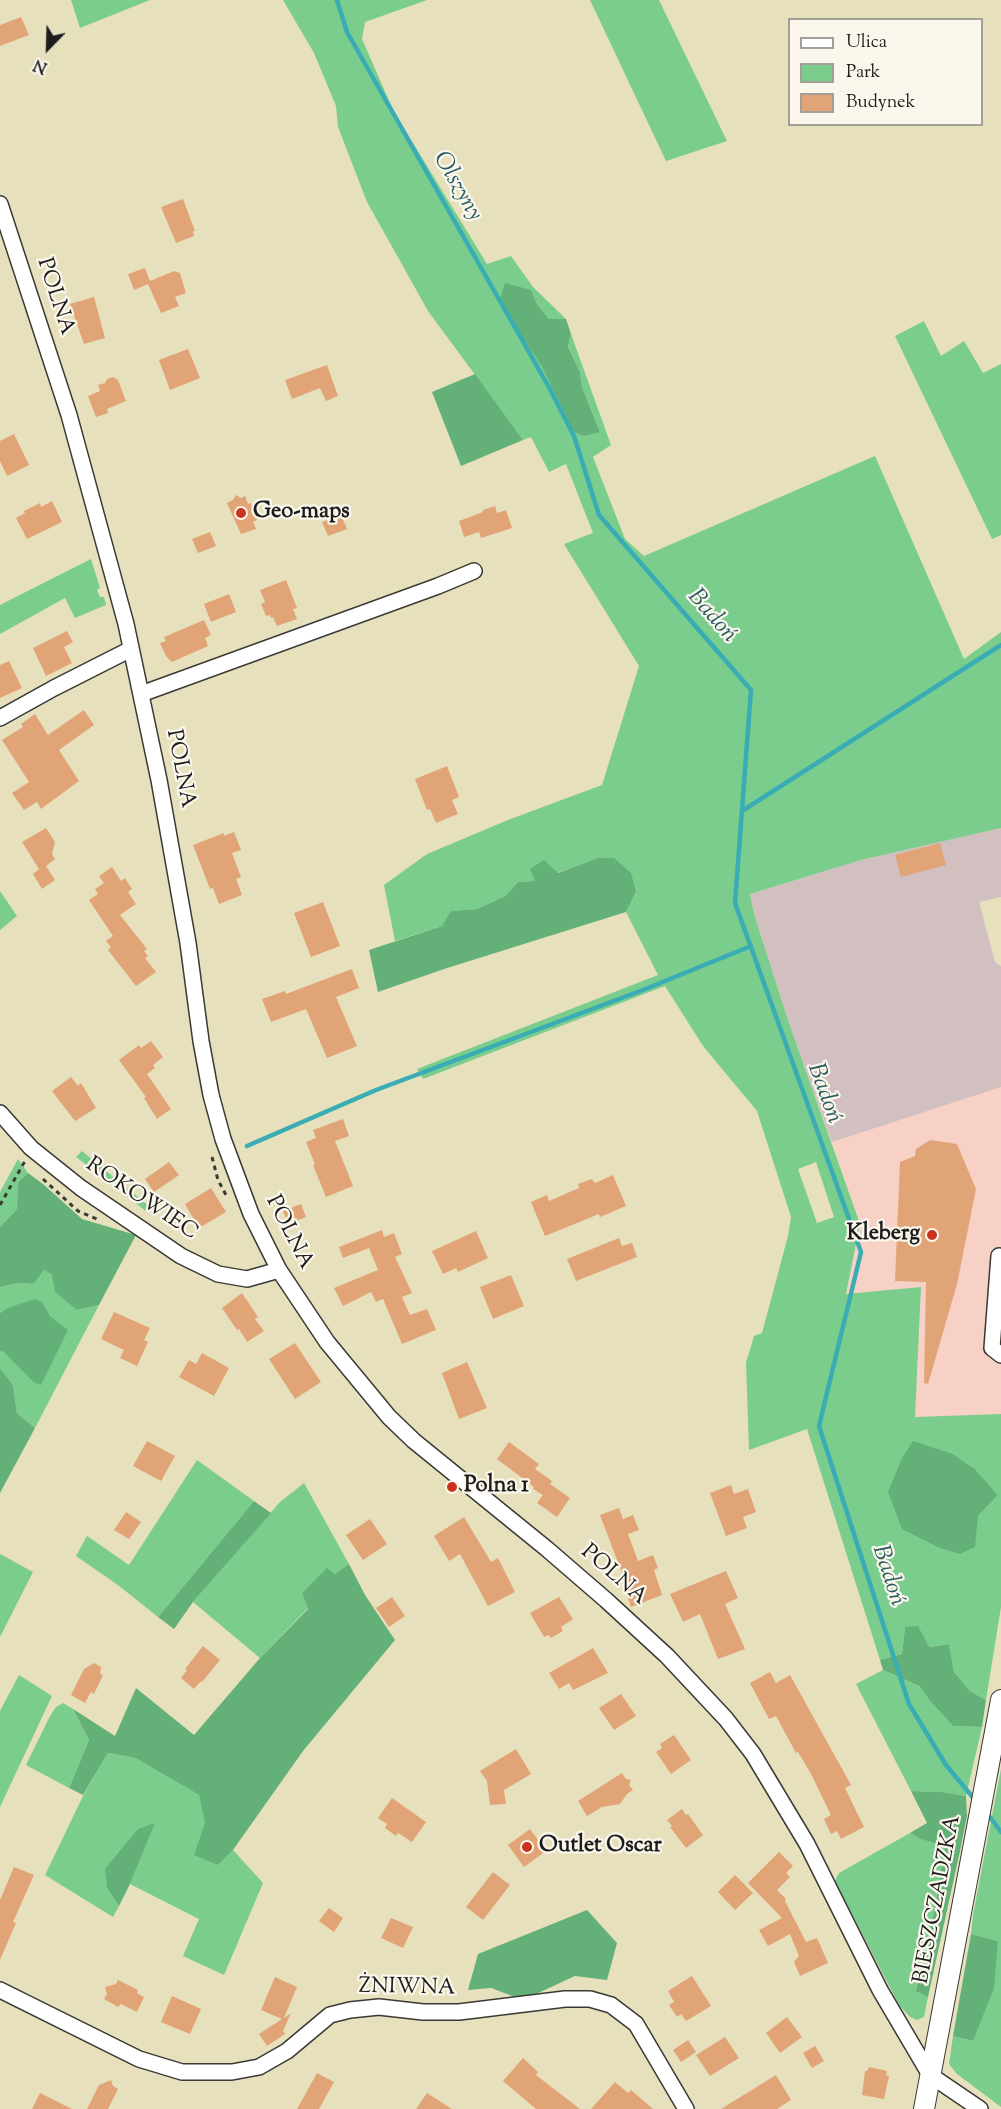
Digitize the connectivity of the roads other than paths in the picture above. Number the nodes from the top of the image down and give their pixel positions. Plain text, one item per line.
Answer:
1 (0, 204) edge
2 (474, 571) dead end
3 (131, 649) junction
4 (141, 694) junction
5 (0, 718) edge
6 (0, 1113) edge
7 (999, 1256) dead end
8 (279, 1270) junction
9 (1001, 1355) edge
10 (1001, 1700) edge
11 (0, 1990) edge
12 (930, 2075) junction
13 (686, 2109) edge
14 (924, 2109) edge
15 (980, 2109) edge

1 - 3 street, POLNA
2 - 4 street
3 - 4 street, POLNA
3 - 5 street
4 - 8 street, POLNA
6 - 8 street, ROKOWIEC
7 - 9 street
8 - 12 street, POLNA
10 - 12 main road, BIESZCZADZKA
11 - 13 street, ŻNIWNA
12 - 14 main road, BIESZCZADZKA
12 - 15 street

